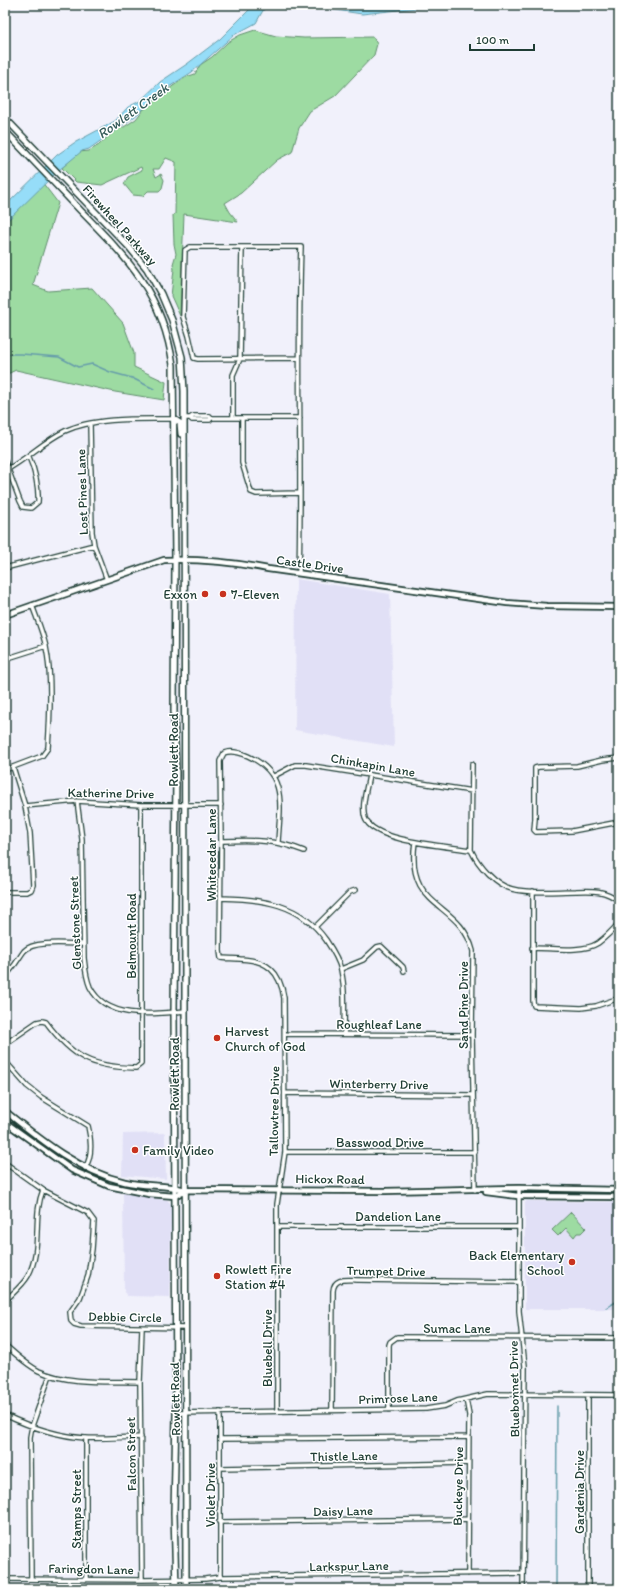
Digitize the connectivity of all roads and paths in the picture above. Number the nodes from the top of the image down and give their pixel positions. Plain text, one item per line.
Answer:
1 (5, 118) edge
2 (5, 131) edge
3 (242, 247) junction
4 (240, 358) junction
5 (299, 358) junction
6 (184, 418) junction
7 (190, 418) junction
8 (211, 418) junction
9 (217, 418) junction
10 (233, 418) junction
11 (242, 418) junction
12 (300, 418) junction
13 (174, 419) junction
14 (207, 420) junction
15 (90, 424) junction
16 (28, 457) junction
17 (184, 457) junction
18 (5, 461) edge
19 (8, 469) junction
20 (299, 493) junction
21 (94, 545) junction
22 (175, 560) junction
23 (183, 560) junction
24 (5, 568) edge
25 (299, 573) junction
26 (107, 580) junction
27 (32, 605) junction
28 (619, 607) edge
29 (5, 615) edge
30 (46, 646) junction
31 (5, 659) edge
32 (174, 710) junction
33 (184, 710) junction
34 (619, 758) edge
35 (472, 764) dead end
36 (13, 767) junction
37 (5, 770) edge
38 (369, 775) junction
39 (274, 776) junction
40 (472, 791) junction
41 (77, 801) junction
42 (141, 804) junction
43 (176, 804) junction
44 (185, 804) junction
45 (220, 804) junction
46 (25, 806) junction
47 (619, 822) edge
48 (221, 841) junction
49 (278, 842) junction
50 (415, 842) junction
51 (471, 850) junction
52 (304, 851) dead end
53 (356, 890) dead end
54 (533, 891) junction
55 (5, 892) edge
56 (220, 898) junction
57 (619, 901) edge
58 (619, 923) edge
59 (315, 927) junction
60 (83, 944) junction
61 (532, 948) junction
62 (221, 958) joint
63 (341, 969) junction
64 (404, 971) dead end
65 (5, 976) edge
66 (619, 998) edge
67 (185, 1011) junction
68 (174, 1012) junction
69 (141, 1013) junction
70 (285, 1034) junction
71 (344, 1034) junction
72 (472, 1034) junction
73 (5, 1044) edge
74 (5, 1061) edge
75 (285, 1093) junction
76 (473, 1095) junction
77 (5, 1111) edge
78 (5, 1122) edge
79 (285, 1152) junction
80 (475, 1152) junction
81 (5, 1163) edge
82 (86, 1168) junction
83 (128, 1182) junction
84 (175, 1187) junction
85 (519, 1188) junction
86 (43, 1190) junction
87 (126, 1190) junction
88 (186, 1190) junction
89 (278, 1190) junction
90 (475, 1190) junction
91 (618, 1190) edge
92 (175, 1196) junction
93 (518, 1196) junction
94 (572, 1197) junction
95 (619, 1197) edge
96 (278, 1226) junction
97 (518, 1227) junction
98 (518, 1282) junction
99 (5, 1301) edge
100 (175, 1327) junction
101 (142, 1328) junction
102 (185, 1328) junction
103 (523, 1337) junction
104 (619, 1338) edge
105 (5, 1344) edge
106 (50, 1375) junction
107 (140, 1382) junction
108 (525, 1393) junction
109 (588, 1395) junction
110 (619, 1395) edge
111 (466, 1399) junction
112 (332, 1410) junction
113 (389, 1410) junction
114 (277, 1411) junction
115 (220, 1412) junction
116 (176, 1413) junction
117 (187, 1413) junction
118 (5, 1415) edge
119 (32, 1426) junction
120 (141, 1436) junction
121 (468, 1437) junction
122 (86, 1438) junction
123 (220, 1439) junction
124 (468, 1464) junction
125 (220, 1468) junction
126 (467, 1519) junction
127 (219, 1522) junction
128 (523, 1573) junction
129 (468, 1574) junction
130 (220, 1577) junction
131 (5, 1579) edge
132 (31, 1579) junction
133 (186, 1579) junction
134 (86, 1580) junction
135 (142, 1580) junction
136 (176, 1580) junction
137 (176, 1589) edge
138 (186, 1589) edge
139 (523, 1589) edge
140 (588, 1589) edge

1 - 6 main road, Firewheel Parkway
2 - 13 main road, Firewheel Parkway
3 - 4 street
3 - 4 street
3 - 5 street
4 - 5 street
4 - 10 street
5 - 12 street
6 - 7 street
6 - 17 main road, Firewheel Parkway
7 - 8 street
7 - 14 street
8 - 9 street
8 - 14 street
9 - 10 street
9 - 14 street
10 - 11 street
11 - 12 street
11 - 20 street
12 - 20 street
13 - 15 street
13 - 17 main road
13 - 22 main road, Firewheel Parkway
15 - 16 street
15 - 21 street, Lost Pines Lane
16 - 19 street
16 - 19 street
17 - 23 main road, Firewheel Parkway
18 - 19 street
20 - 25 street
21 - 24 street
21 - 26 street, Lost Pines Lane
22 - 23 street, Castle Drive
22 - 26 street, Castle Drive
22 - 32 main road, Rowlett Road
23 - 25 street, Castle Drive
23 - 33 main road, Rowlett Road
25 - 28 street, Castle Drive
26 - 27 street, Castle Drive
27 - 29 street, Castle Drive
27 - 30 street
30 - 31 street
30 - 36 street
32 - 33 main road
32 - 43 main road, Rowlett Road
33 - 44 main road, Rowlett Road
34 - 47 street
35 - 40 street
36 - 37 street
36 - 46 street
38 - 39 street, Chinkapin Lane
38 - 40 street, Chinkapin Lane
38 - 50 street
39 - 45 street, Whitecedar Lane
39 - 49 street
40 - 51 street
41 - 42 street, Katherine Drive
41 - 46 street, Katherine Drive
41 - 60 street, Glenstone Street
42 - 43 street, Katherine Drive
42 - 69 street, Belmount Road
43 - 44 street, Katherine Drive
43 - 68 main road, Rowlett Road
44 - 45 street, Katherine Drive
44 - 67 main road, Rowlett Road
45 - 48 street, Whitecedar Lane
46 - 55 street
48 - 49 street
48 - 56 street, Whitecedar Lane
49 - 52 street
50 - 51 street
50 - 72 street, Sand Pine Drive
51 - 54 street
53 - 59 street
54 - 57 street
54 - 61 street
56 - 59 street
56 - 62 street, Whitecedar Lane
58 - 61 street
59 - 63 street
60 - 65 street
60 - 69 street, Glenstone Street
61 - 66 street
62 - 70 street, Tallowtree Drive
63 - 64 street
63 - 71 street
67 - 68 street, Glenstone Street
67 - 88 main road, Rowlett Road
68 - 69 street, Glenstone Street
68 - 84 main road, Rowlett Road
69 - 73 street, Belmount Road
70 - 71 street, Roughleaf Lane
70 - 75 street, Tallowtree Drive
71 - 72 street, Roughleaf Lane
72 - 76 street, Sand Pine Drive
74 - 82 street
75 - 76 street, Winterberry Drive
75 - 79 street, Tallowtree Drive
76 - 80 street, Sand Pine Drive
77 - 82 street, Hickox Road
78 - 87 street
79 - 80 street, Basswood Drive
79 - 89 street, Tallowtree Drive
80 - 90 street, Sand Pine Drive
81 - 86 street
82 - 83 street, Hickox Road
83 - 84 street, Hickox Road
83 - 87 street
84 - 88 street, Hickox Road
84 - 92 main road, Rowlett Road
85 - 90 street, Hickox Road
85 - 91 street, Hickox Road
85 - 93 street, Bluebonnet Drive
86 - 99 street
86 - 101 street, Debbie Circle
87 - 92 street
88 - 89 street, Hickox Road
88 - 92 street, Hickox Road
88 - 102 main road, Rowlett Road
89 - 90 street, Hickox Road
89 - 96 street, Bluebell Drive
90 - 93 street, Hickox Road
91 - 94 street
92 - 100 main road, Rowlett Road
93 - 94 street, Hickox Road
93 - 97 street, Bluebonnet Drive
94 - 95 street, Hickox Road
96 - 97 street, Dandelion Lane
96 - 114 street, Bluebell Drive
97 - 98 street, Bluebonnet Drive
98 - 103 street, Bluebonnet Drive
98 - 112 street, Trumpet Drive
100 - 101 street, Debbie Circle
100 - 102 street, Debbie Circle
100 - 116 main road, Rowlett Road
101 - 107 street, Falcon Street
102 - 117 main road, Rowlett Road
103 - 104 street, Sumac Lane
103 - 108 street, Bluebonnet Drive
103 - 113 street, Sumac Lane
105 - 106 street
106 - 107 street
106 - 119 street
107 - 120 street, Falcon Street
108 - 109 street, Primrose Lane
108 - 111 street, Primrose Lane
108 - 128 street, Bluebonnet Drive
109 - 110 street, Primrose Lane
109 - 140 street, Gardenia Drive
111 - 113 street, Primrose Lane
111 - 121 street, Buckeye Drive
112 - 113 street, Primrose Lane
112 - 114 street, Primrose Lane
114 - 115 street, Primrose Lane
115 - 117 street, Primrose Lane
115 - 123 street, Violet Drive
116 - 117 street, Primrose Lane
116 - 136 main road, Rowlett Road
117 - 133 main road, Rowlett Road
118 - 119 street
119 - 122 street
119 - 132 street
120 - 122 street
120 - 135 street, Falcon Street
121 - 123 street
121 - 124 street, Buckeye Drive
122 - 134 street, Stamps Street
123 - 125 street, Violet Drive
124 - 125 street, Thistle Lane
124 - 126 street, Buckeye Drive
125 - 127 street, Violet Drive
126 - 127 street, Daisy Lane
126 - 129 street, Buckeye Drive
127 - 130 street, Violet Drive
128 - 129 street, Larkspur Lane
128 - 139 street, Bluebonnet Drive
129 - 130 street, Larkspur Lane
130 - 133 street, Larkspur Lane
131 - 132 street, Faringdon Lane
132 - 134 street, Faringdon Lane
133 - 136 street, Larkspur Lane
133 - 138 main road, Rowlett Road
134 - 135 street, Faringdon Lane
135 - 136 street, Faringdon Lane
136 - 137 main road, Rowlett Road

